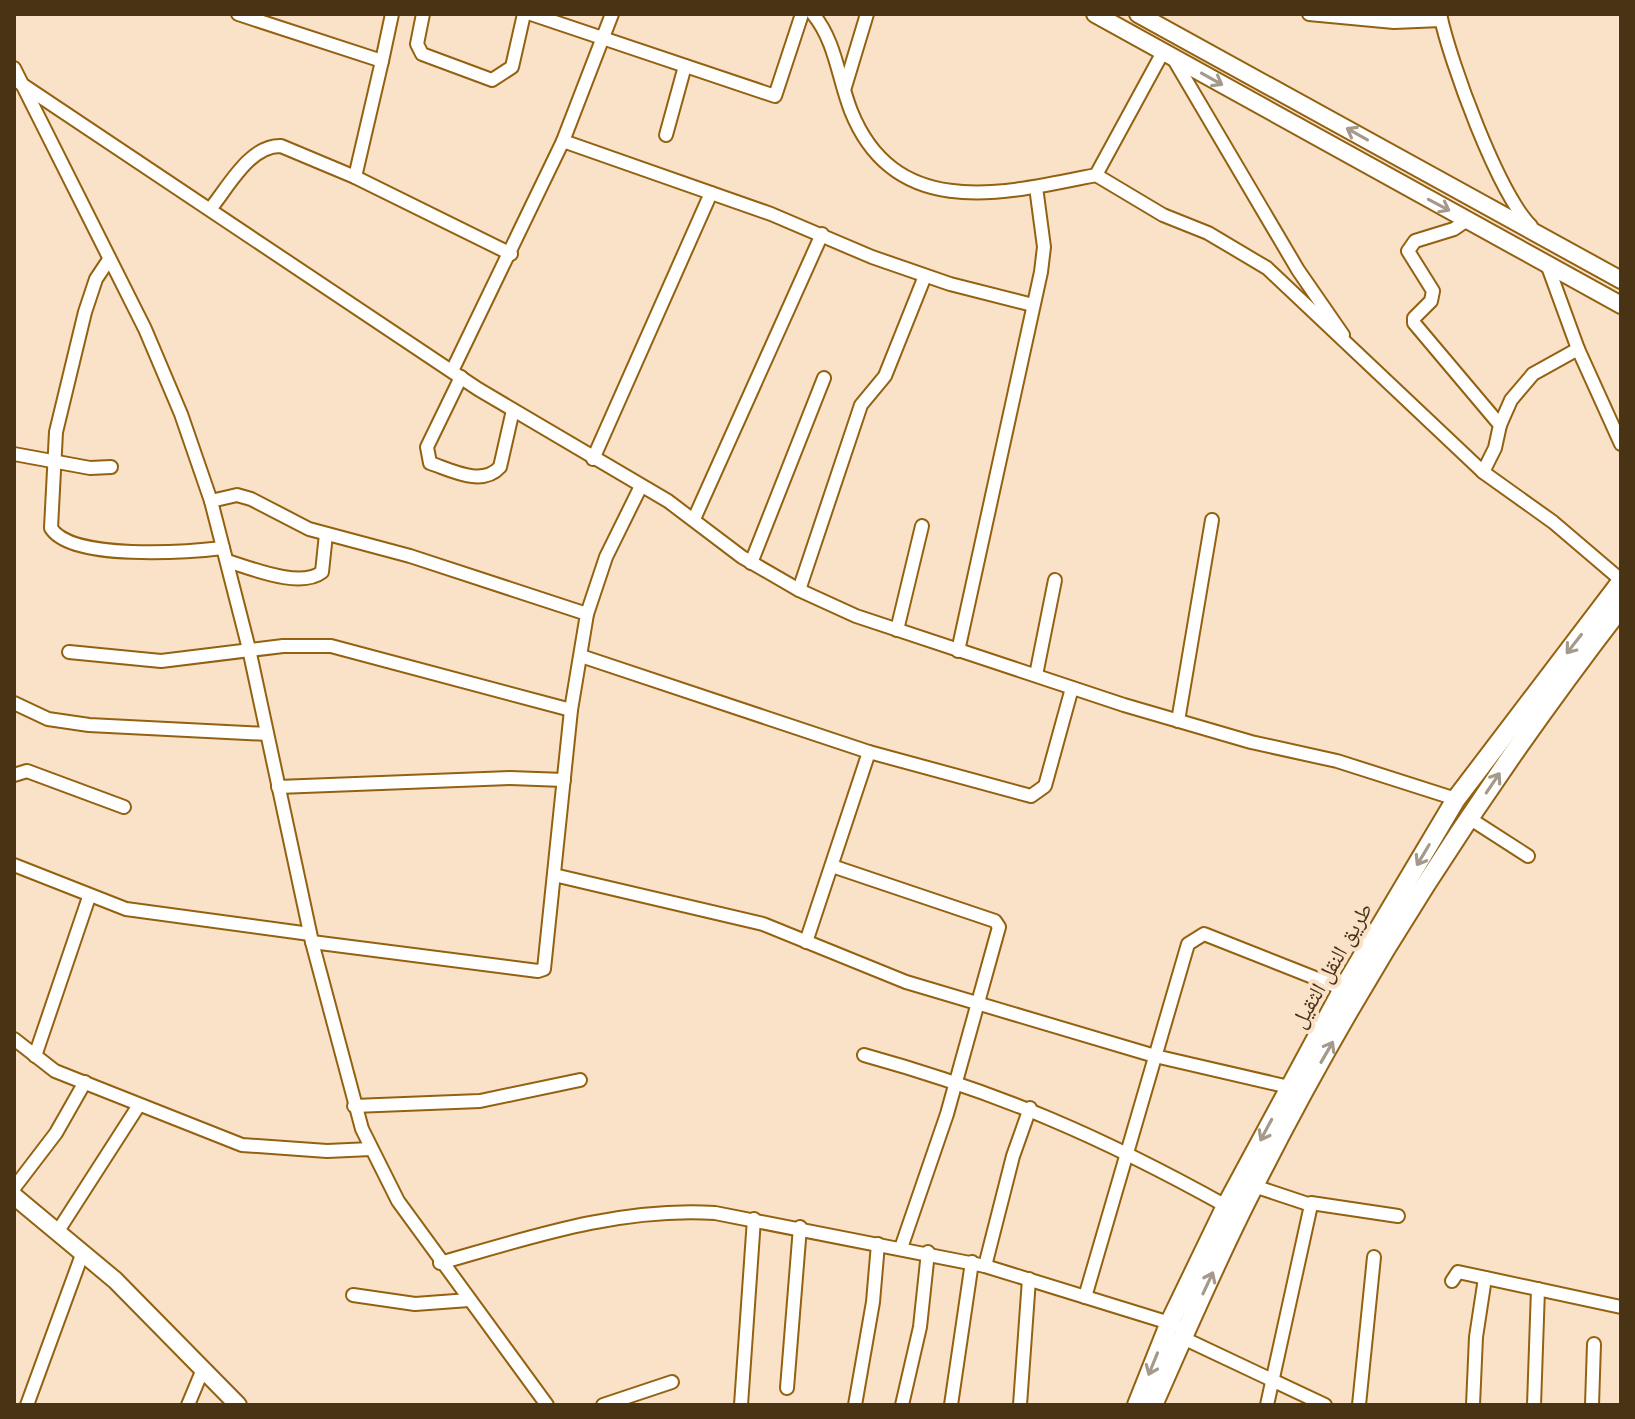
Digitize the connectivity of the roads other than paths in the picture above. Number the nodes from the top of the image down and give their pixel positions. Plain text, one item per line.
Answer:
1 (238, 14) edge
2 (392, 14) edge
3 (423, 14) edge
4 (524, 14) edge
5 (531, 14) edge
6 (612, 14) edge
7 (802, 14) edge
8 (813, 14) edge
9 (867, 14) edge
10 (1095, 14) edge
11 (1138, 14) edge
12 (1309, 14) edge
13 (1441, 17) edge
14 (603, 37) junction
15 (1168, 55) junction
16 (382, 61) junction
17 (685, 66) junction
18 (14, 68) edge
19 (17, 80) edge
20 (844, 89) junction
21 (666, 135) dead end
22 (563, 141) junction
23 (1096, 175) junction
24 (355, 177) junction
25 (1036, 187) junction
26 (711, 193) junction
27 (211, 208) junction
28 (1467, 220) junction
29 (822, 234) junction
30 (1541, 236) junction
31 (511, 254) junction
32 (108, 261) junction
33 (1547, 264) junction
34 (925, 276) junction
35 (1621, 280) edge
36 (1033, 305) junction
37 (1621, 305) edge
38 (1345, 338) junction
39 (1578, 349) junction
40 (456, 374) junction
41 (824, 378) dead end
42 (513, 410) junction
43 (1500, 425) junction
44 (1621, 444) edge
45 (14, 454) edge
46 (593, 459) junction
47 (56, 461) junction
48 (111, 467) dead end
49 (1483, 472) junction
50 (641, 486) junction
51 (211, 501) junction
52 (694, 519) junction
53 (1212, 520) dead end
54 (922, 526) dead end
55 (326, 534) junction
56 (225, 555) junction
57 (751, 563) junction
58 (1055, 580) dead end
59 (1621, 581) edge
60 (799, 590) junction
61 (1621, 607) edge
62 (587, 614) junction
63 (897, 630) junction
64 (249, 649) junction
65 (958, 651) junction
66 (69, 652) dead end
67 (581, 656) junction
68 (1036, 675) junction
69 (1072, 688) junction
70 (14, 703) edge
71 (571, 710) junction
72 (1178, 721) junction
73 (267, 734) junction
74 (869, 752) junction
75 (14, 775) edge
76 (564, 780) junction
77 (278, 787) junction
78 (1456, 799) junction
79 (124, 807) dead end
80 (1469, 818) junction
81 (1528, 856) dead end
82 (14, 865) edge
83 (832, 866) junction
84 (554, 875) junction
85 (89, 897) junction
86 (311, 938) junction
87 (806, 942) junction
88 (1343, 989) junction
89 (978, 1001) junction
90 (14, 1039) edge
91 (864, 1055) dead end
92 (35, 1056) junction
93 (1155, 1056) junction
94 (580, 1080) dead end
95 (957, 1081) junction
96 (85, 1082) junction
97 (1289, 1087) junction
98 (139, 1105) junction
99 (354, 1106) junction
100 (1030, 1108) junction
101 (371, 1149) junction
102 (1129, 1152) junction
103 (1254, 1186) junction
104 (14, 1188) edge
105 (14, 1196) edge
106 (1311, 1203) junction
107 (1226, 1206) junction
108 (1398, 1216) dead end
109 (754, 1219) junction
110 (800, 1227) junction
111 (58, 1231) junction
112 (878, 1244) junction
113 (901, 1248) junction
114 (83, 1252) junction
115 (928, 1252) junction
116 (1374, 1257) dead end
117 (440, 1263) junction
118 (978, 1264) junction
119 (1485, 1278) junction
120 (1029, 1279) junction
121 (1452, 1281) dead end
122 (1538, 1289) junction
123 (353, 1295) dead end
124 (1085, 1297) junction
125 (469, 1300) junction
126 (1621, 1307) edge
127 (1180, 1330) junction
128 (1594, 1344) dead end
129 (203, 1369) junction
130 (672, 1382) dead end
131 (1272, 1383) junction
132 (787, 1388) dead end
133 (27, 1405) edge
134 (188, 1405) edge
135 (238, 1405) edge
136 (547, 1405) edge
137 (603, 1405) edge
138 (741, 1405) edge
139 (855, 1405) edge
140 (902, 1405) edge
141 (951, 1405) edge
142 (1020, 1405) edge
143 (1137, 1405) edge
144 (1153, 1405) edge
145 (1267, 1405) edge
146 (1325, 1405) edge
147 (1359, 1405) edge
148 (1473, 1405) edge
149 (1534, 1405) edge
150 (1592, 1405) edge

1 - 16 street
2 - 16 street
3 - 4 street
5 - 14 street
6 - 14 street
7 - 17 street
8 - 20 street
9 - 20 street
10 - 15 main road
30 -> 11 main road
12 - 13 street
13 - 30 street
14 - 17 street
14 - 22 street
15 - 23 street
15 -> 28 main road
15 - 38 street
16 - 24 street
17 - 21 street
18 - 19 street
19 - 27 street
19 - 32 street
20 - 25 street
22 - 26 street
22 - 31 street
23 - 25 street
23 - 38 street
24 - 27 street
24 - 31 street
25 - 36 street
26 - 29 street
26 - 46 street
27 - 40 street
28 - 33 main road
28 - 43 street
29 - 34 street
29 - 52 street
30 - 35 main road
31 - 40 street
32 - 47 street
32 - 51 street
33 - 37 main road
33 - 39 street
34 - 36 street
34 - 60 street
36 - 65 street
38 - 49 street
39 - 43 street
39 - 44 street
40 - 42 street
40 - 42 street
41 - 57 street
42 - 46 street
43 - 49 street
45 - 47 street
46 - 50 street
47 - 48 street
47 - 56 street
49 - 59 street
50 - 52 street
50 - 62 street
51 - 55 street
51 - 56 street
52 - 57 street
53 - 72 street
54 - 63 street
55 - 56 street
55 - 62 street
56 - 64 street
57 - 60 street
58 - 68 street
59 -> 78 highway, طريق النقل الثقيل
60 - 63 street
80 -> 61 highway, طريق النقل الثقيل
62 - 67 street
63 - 65 street
64 - 66 street
64 - 71 street
64 - 73 street
65 - 68 street
67 - 71 street
67 - 74 street
68 - 69 street
69 - 72 street
69 - 74 street
70 - 73 street
71 - 76 street
72 - 78 street
73 - 77 street
74 - 83 street
75 - 79 street
76 - 77 street
76 - 84 street
77 - 86 street
78 -> 88 highway, طريق النقل الثقيل
80 - 81 street
103 -> 80 highway, طريق النقل الثقيل
82 - 85 street
83 - 87 street
83 - 89 street
84 - 86 street
84 - 87 street
85 - 86 street
85 - 92 street
86 - 99 street
87 - 89 street
88 - 93 street
88 - 97 highway, طريق النقل الثقيل
89 - 93 street
89 - 95 street
90 - 92 street
91 - 95 street
92 - 96 street
93 - 97 street
93 - 102 street
94 - 99 street
95 - 100 street
95 - 113 street
96 - 98 street
96 - 104 street
97 -> 107 highway, طريق النقل الثقيل
98 - 101 street
98 - 111 street
99 - 101 street
100 - 102 street
100 - 118 street
101 - 117 street
102 - 107 street
102 - 124 street
103 - 106 street
127 -> 103 highway, طريق النقل الثقيل
105 - 111 main road
106 - 108 street
106 - 131 street
107 - 127 highway, طريق النقل الثقيل
109 - 110 street
109 - 117 street
109 - 138 street
110 - 112 street
110 - 132 street
111 - 114 main road
112 - 113 street
112 - 139 street
113 - 115 street
114 - 129 main road
114 - 133 street
115 - 118 street
115 - 140 street
116 - 147 street
117 - 125 street
118 - 120 street
118 - 141 street
119 - 121 street
119 - 122 street
119 - 148 street
120 - 124 street
120 - 142 street
122 - 126 street
122 - 149 street
123 - 125 street
124 - 127 street
125 - 136 street
127 - 131 street
127 -> 143 highway, طريق النقل الثقيل
127 - 144 highway, طريق النقل الثقيل
128 - 150 street
129 - 134 street
129 - 135 main road
130 - 137 street
131 - 145 street
131 - 146 street

